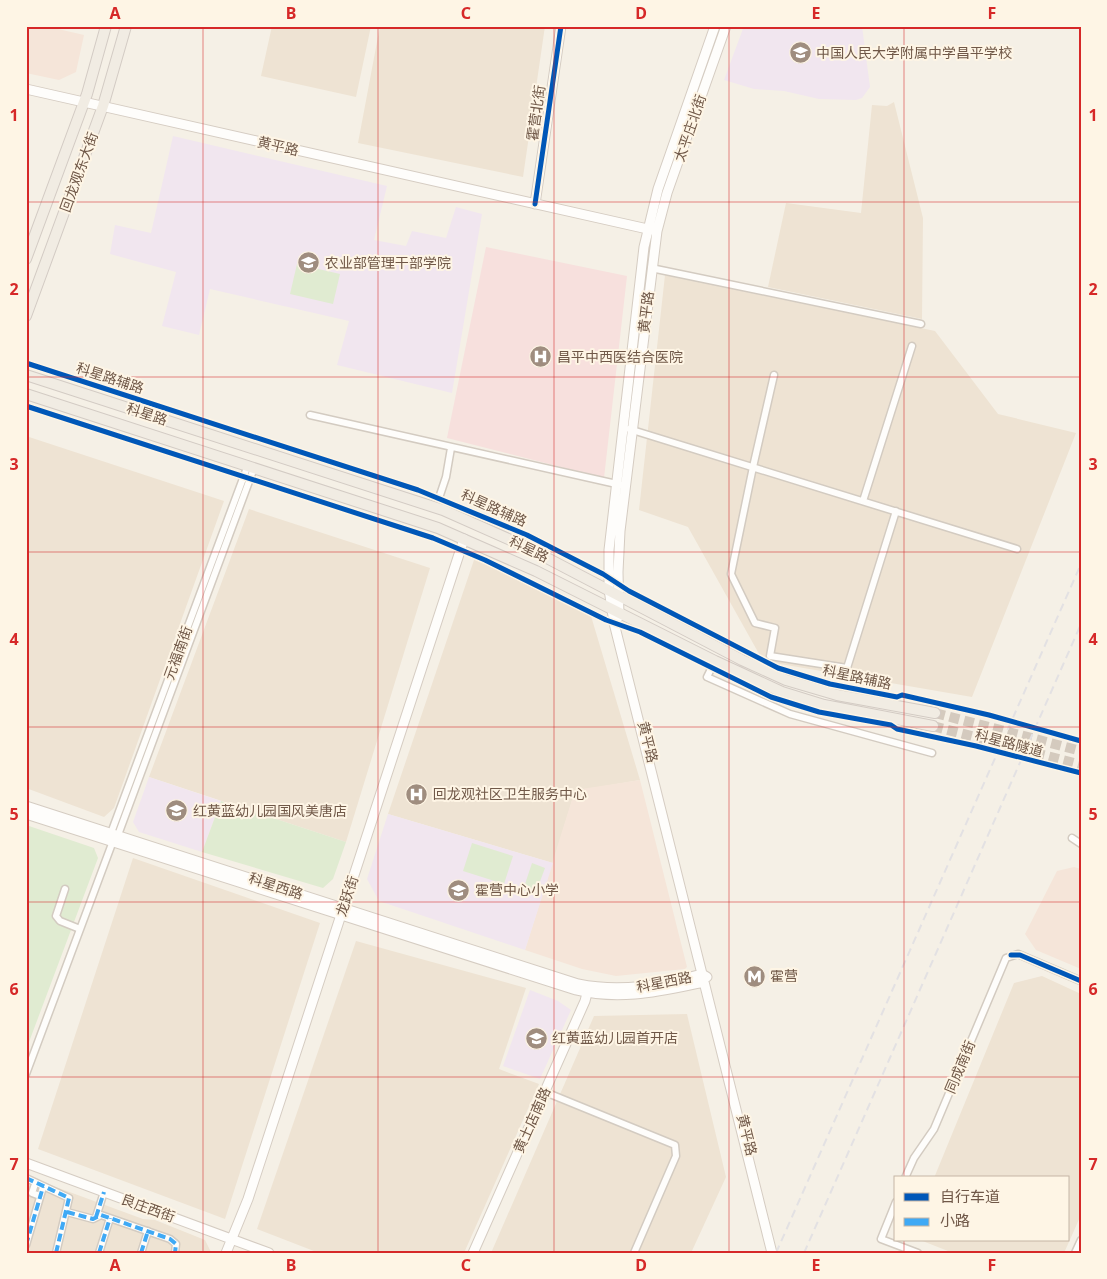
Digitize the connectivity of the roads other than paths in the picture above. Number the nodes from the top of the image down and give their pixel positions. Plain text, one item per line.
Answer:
1 (106, 26) edge
2 (126, 26) edge
3 (560, 26) edge
4 (715, 26) edge
5 (726, 26) edge
6 (26, 89) edge
7 (84, 102) junction
8 (103, 106) junction
9 (535, 204) junction
10 (647, 229) junction
11 (657, 231) junction
12 (26, 259) edge
13 (651, 268) junction
14 (26, 316) edge
15 (921, 324) dead end
16 (912, 346) dead end
17 (26, 375) edge
18 (774, 375) dead end
19 (26, 394) edge
20 (310, 415) dead end
21 (622, 427) junction
22 (631, 429) junction
23 (451, 448) junction
24 (251, 466) junction
25 (752, 467) junction
26 (615, 484) junction
27 (626, 486) junction
28 (439, 498) dead end
29 (863, 501) junction
30 (896, 511) junction
31 (464, 539) junction
32 (1017, 549) dead end
33 (613, 592) junction
34 (615, 611) junction
35 (715, 661) junction
36 (935, 713) tunnel mouth
37 (932, 726) tunnel mouth
38 (932, 753) dead end
39 (26, 806) edge
40 (26, 814) edge
41 (114, 837) junction
42 (1072, 838) dead end
43 (1081, 844) edge
44 (65, 889) dead end
45 (342, 912) junction
46 (80, 929) junction
47 (704, 978) junction
48 (1081, 981) edge
49 (588, 990) junction
50 (26, 1074) edge
51 (545, 1092) junction
52 (26, 1163) edge
53 (906, 1176) edge
54 (26, 1178) edge
55 (35, 1184) junction
56 (43, 1187) junction
57 (106, 1193) junction
58 (40, 1196) junction
59 (894, 1207) edge
60 (66, 1212) junction
61 (99, 1216) junction
62 (110, 1218) junction
63 (148, 1231) junction
64 (232, 1239) junction
65 (1081, 1240) edge
66 (26, 1245) edge
67 (56, 1253) edge
68 (100, 1253) edge
69 (141, 1253) edge
70 (175, 1253) edge
71 (226, 1253) edge
72 (269, 1253) edge
73 (474, 1253) edge
74 (634, 1253) edge
75 (772, 1253) edge
76 (776, 1253) edge
77 (918, 1253) edge
78 (1076, 1253) edge

1 - 7 main road, 回龙观东大街
2 - 8 main road, 回龙观东大街
3 - 9 main road, 霍营北街
4 - 10 main road, 太平庄北街
5 - 11 main road, 太平庄北街
6 - 7 main road, 黄平路
7 - 8 main road, 黄平路
7 - 12 main road, 回龙观东大街
8 - 9 main road, 黄平路
8 - 14 main road, 回龙观东大街
9 - 10 main road, 黄平路
10 - 11 main road, 黄平路
10 - 21 main road, 黄平路
11 - 13 main road, 黄平路
13 - 15 street
13 - 22 main road, 黄平路
16 - 29 street
17 - 33 main road, 科星路
18 - 25 street
19 - 24 main road, 科星路
20 - 23 street
21 - 22 street
21 - 26 main road, 黄平路
22 - 25 street
22 - 27 main road, 黄平路
23 - 26 street
23 - 28 street
24 - 31 main road, 科星路
24 - 41 street, 元福南街
25 - 29 street
25 - 30 street
26 - 27 street
26 - 33 main road, 黄平路
27 - 33 main road, 黄平路
29 - 30 street
30 - 32 street
31 - 34 main road, 科星路
31 - 45 main road, 龙跃街
33 - 34 main road, 黄平路
33 - 36 main road, 科星路
34 - 35 main road, 科星路
34 - 47 main road, 黄平路
35 - 37 main road, 科星路
35 - 38 street
39 - 41 main road, 科星西路
40 - 41 main road, 科星西路
41 - 45 main road, 科星西路
41 - 46 street, 元福南街
42 - 43 street
44 - 46 street
45 - 49 main road, 科星西路
45 - 64 main road, 龙跃街
46 - 50 street, 元福南街
47 - 49 main road, 科星西路
47 - 75 main road, 黄平路
47 - 76 main road, 黄平路
48 - 53 street, 同成南街
49 - 51 main road, 黄土店南路
51 - 73 main road, 黄土店南路
51 - 74 street
52 - 57 main road, 良庄西街
54 - 55 street
55 - 56 street
55 - 58 street
56 - 58 street
56 - 60 street
57 - 61 street
57 - 64 main road, 良庄西街
58 - 66 street
59 - 77 street
60 - 61 street
60 - 67 street
61 - 62 street
62 - 63 street
62 - 68 street
63 - 69 street
63 - 70 street
64 - 71 main road, 龙跃街
64 - 72 main road, 良庄西街
65 - 78 street

